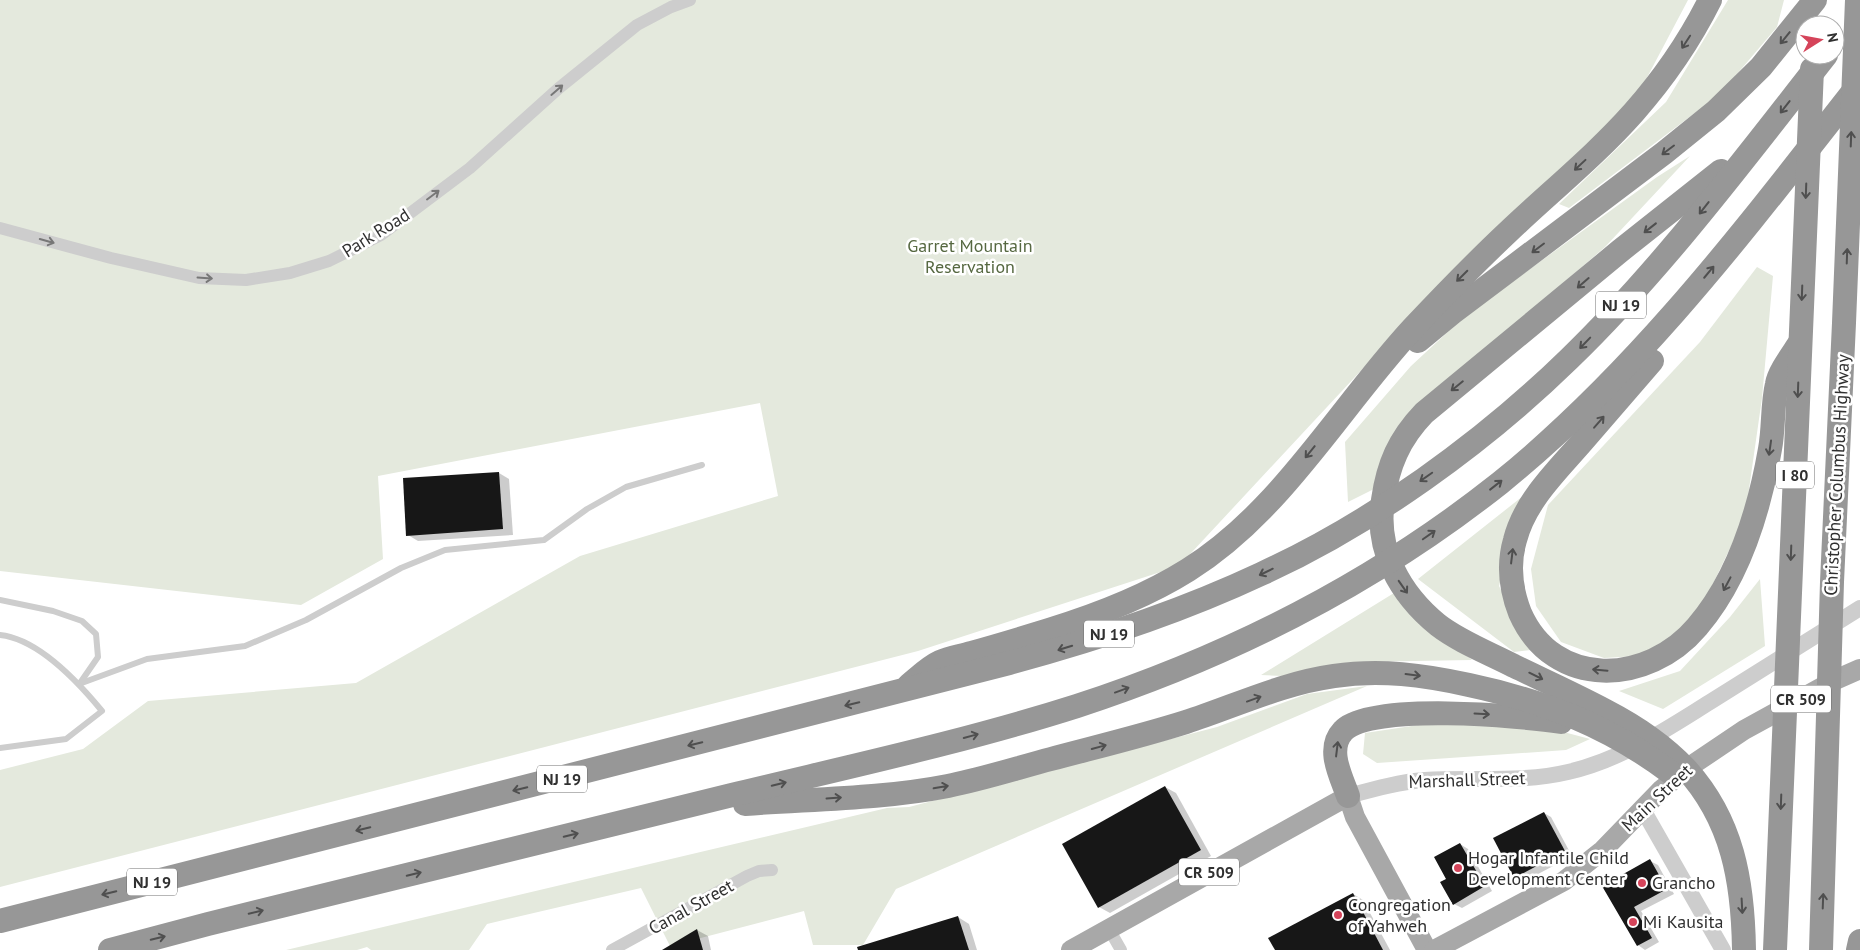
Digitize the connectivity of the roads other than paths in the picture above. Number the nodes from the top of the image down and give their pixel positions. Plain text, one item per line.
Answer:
1 (690, 0) edge
2 (1710, 0) edge
3 (1815, 0) edge
4 (1857, 0) edge
5 (1860, 12) edge
6 (1814, 15) edge
7 (1845, 31) edge
8 (1812, 65) edge
9 (1818, 65) edge
10 (1860, 83) edge
11 (1756, 143) junction
12 (0, 228) edge
13 (1860, 288) edge
14 (1678, 310) junction
15 (1844, 323) junction
16 (1800, 342) junction
17 (1328, 430) junction
18 (702, 464) dead end
19 (0, 600) edge
20 (1860, 608) edge
21 (0, 635) edge
22 (1860, 669) edge
23 (79, 684) junction
24 (899, 692) junction
25 (1596, 721) junction
26 (0, 748) edge
27 (1348, 796) junction
28 (681, 808) junction
29 (1642, 808) junction
30 (1712, 811) junction
31 (772, 870) dead end
32 (79, 901) junction
33 (0, 907) edge
34 (0, 921) edge
35 (208, 924) junction
36 (1109, 929) junction
37 (1860, 941) edge
38 (1737, 947) edge
39 (110, 950) edge
40 (182, 950) edge
41 (612, 950) edge
42 (1071, 950) edge
43 (1121, 950) edge
44 (1427, 950) edge
45 (1434, 950) edge
46 (1775, 950) edge
47 (1821, 950) edge
48 (1858, 950) edge

12 -> 1 street, Park Road
2 -> 17 highway
3 - 6 highway
3 -> 17 highway
15 -> 4 highway, Christopher Columbus Highway / I 80
5 - 7 highway
8 -> 16 highway, I 80
9 -> 11 highway, NJ 19
14 -> 10 highway, NJ 19
11 -> 24 highway, NJ 19
11 -> 25 highway
13 - 15 highway
16 -> 14 highway
28 -> 14 highway, NJ 19
47 -> 15 highway, Christopher Columbus Highway / I 80
16 -> 46 highway, I 80
17 -> 24 highway
18 - 23 lane
19 - 23 lane
20 - 27 street, Marshall Street
21 - 23 lane
22 - 29 main road, Main Street / CR 509
23 - 26 lane
24 -> 32 highway, NJ 19
27 -> 25 highway
28 -> 25 highway
25 - 30 highway
25 - 30 highway
27 - 36 main road, Marshall Street / CR 509
27 - 44 main road
35 -> 28 highway, NJ 19
29 - 38 street
29 - 45 main road, Main Street / CR 509
30 -> 38 highway
31 - 41 street, Canal Street
32 - 33 highway
32 - 34 highway, NJ 19
39 -> 35 highway, NJ 19
35 - 40 highway
36 - 42 main road, Marshall Street / CR 509
36 - 43 street
37 - 48 highway

